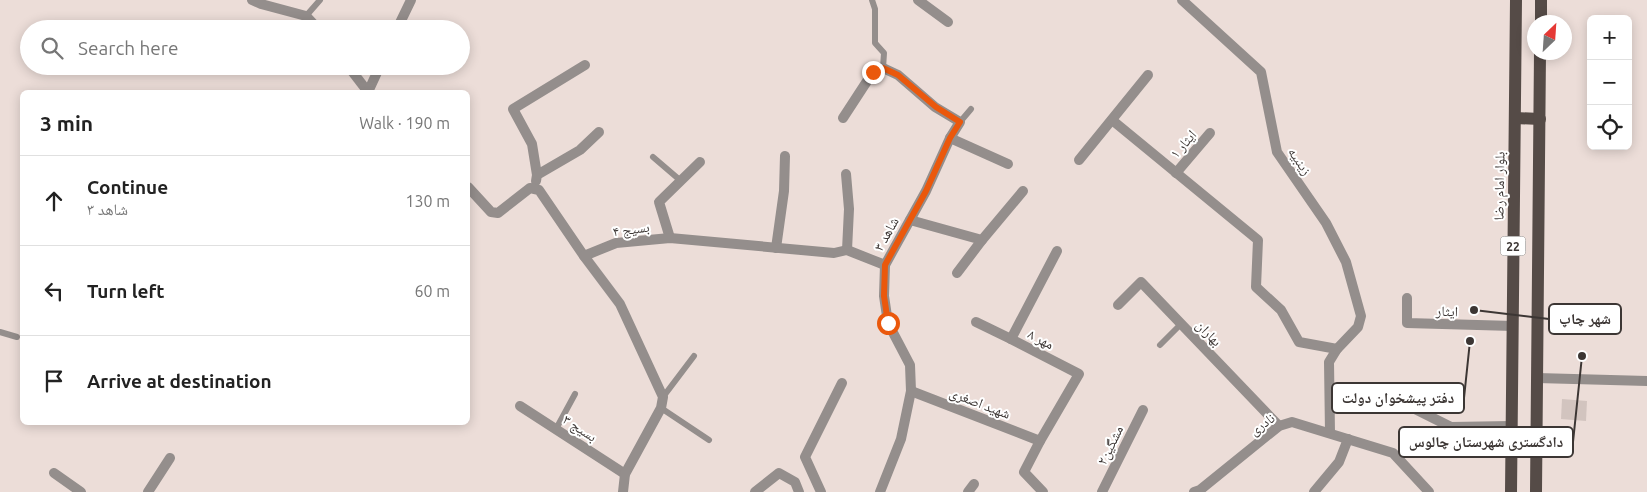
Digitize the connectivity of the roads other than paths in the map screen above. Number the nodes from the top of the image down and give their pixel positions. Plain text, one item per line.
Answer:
1 (252, 0) edge
2 (320, 0) edge
3 (411, 0) edge
4 (872, 0) edge
5 (918, 0) edge
6 (1182, 0) edge
7 (1516, 0) edge
8 (1541, 0) edge
9 (1541, 15) edge
10 (306, 16) junction
11 (310, 20) edge
12 (401, 20) edge
13 (948, 22) dead end
14 (1540, 60) edge
15 (585, 65) dead end
16 (883, 68) junction
17 (355, 75) edge
18 (376, 75) edge
19 (1148, 75) dead end
20 (366, 90) edge
21 (369, 90) edge
22 (971, 109) dead end
23 (843, 118) dead end
24 (1515, 118) junction
25 (1112, 120) junction
26 (1540, 120) junction
27 (960, 122) junction
28 (599, 132) dead end
29 (1210, 133) dead end
30 (950, 138) junction
31 (785, 156) dead end
32 (653, 157) dead end
33 (1079, 160) dead end
34 (700, 162) dead end
35 (1008, 164) dead end
36 (1176, 173) junction
37 (846, 174) dead end
38 (537, 175) junction
39 (681, 181) junction
40 (470, 189) edge
41 (534, 189) junction
42 (1023, 191) dead end
43 (910, 220) junction
44 (670, 238) junction
45 (982, 240) junction
46 (776, 248) junction
47 (847, 250) junction
48 (1057, 251) dead end
49 (584, 256) junction
50 (885, 265) junction
51 (957, 274) dead end
52 (1407, 298) dead end
53 (1118, 305) dead end
54 (976, 322) dead end
55 (1181, 324) junction
56 (1513, 326) junction
57 (0, 332) edge
58 (17, 337) dead end
59 (1011, 339) junction
60 (1160, 345) dead end
61 (1337, 349) junction
62 (694, 356) dead end
63 (1537, 378) junction
64 (1647, 381) edge
65 (842, 383) dead end
66 (1342, 388) dead end
67 (911, 391) junction
68 (575, 394) dead end
69 (662, 398) junction
70 (520, 406) dead end
71 (662, 408) junction
72 (1142, 410) dead end
73 (1279, 426) junction
74 (1511, 426) junction
75 (556, 429) junction
76 (1330, 432) junction
77 (1348, 438) junction
78 (710, 440) dead end
79 (1040, 441) junction
80 (170, 458) dead end
81 (54, 473) dead end
82 (625, 474) junction
83 (1424, 490) edge
84 (81, 492) edge
85 (148, 492) edge
86 (623, 492) edge
87 (756, 492) edge
88 (799, 492) edge
89 (821, 492) edge
90 (880, 492) edge
91 (1043, 492) edge
92 (1102, 492) edge
93 (1194, 492) edge
94 (1314, 492) edge
95 (1511, 492) edge
96 (1536, 492) edge

1 - 10 street
2 - 10 lane
3 - 12 street
4 - 16 lane
5 - 13 street
6 - 61 street, زینبیه
7 - 24 main road, بلوار امام رضا / 22
8 - 9 main road
10 - 11 street
14 - 26 main road
15 - 38 street
16 - 23 street
16 - 27 street
17 - 20 street
18 - 21 street
19 - 25 street
22 - 27 lane
24 - 26 main road
24 - 56 main road, بلوار امام رضا / 22
25 - 33 street
25 - 36 street
26 - 63 main road
27 - 30 street, شاهد ۳
28 - 38 street
29 - 36 street, ایثار ۱
30 - 35 street
30 - 43 street, شاهد ۳
31 - 46 street
32 - 39 lane
34 - 39 street
36 - 61 street
37 - 47 street
38 - 41 street
39 - 44 street
40 - 41 street
41 - 49 street
42 - 45 street
43 - 45 street
43 - 50 street, شاهد ۳
44 - 46 street, بسیج ۴
44 - 49 street, بسیج ۴
45 - 51 street
46 - 47 street, بسیج ۴
47 - 50 street, بسیج ۴
48 - 59 street, مهر ۸
49 - 69 street
50 - 67 street, شاهد ۳
52 - 56 street, ایثار
53 - 55 street, بهاران
54 - 59 street
55 - 60 lane
55 - 73 street, بهاران
56 - 74 main road, بلوار امام رضا / 22
57 - 58 lane
59 - 79 street, مهر ۸
61 - 76 street, زینبیه
62 - 69 lane
63 - 64 street
63 - 96 main road
65 - 89 street
66 - 74 street
67 - 79 street, شهید اصغری
67 - 90 street, شاهد ۳
68 - 75 lane
69 - 71 street
70 - 75 street, بسیج ۳
71 - 78 lane
71 - 82 street
72 - 92 street, مشگین۲
73 - 76 street, نادری
73 - 93 street, نادری
74 - 95 main road, بلوار امام رضا / 22
75 - 82 street, بسیج ۳
76 - 77 street, نادری
77 - 83 street, نادری
77 - 94 street
79 - 91 street
80 - 85 street
81 - 84 street
82 - 86 street
87 - 88 street

